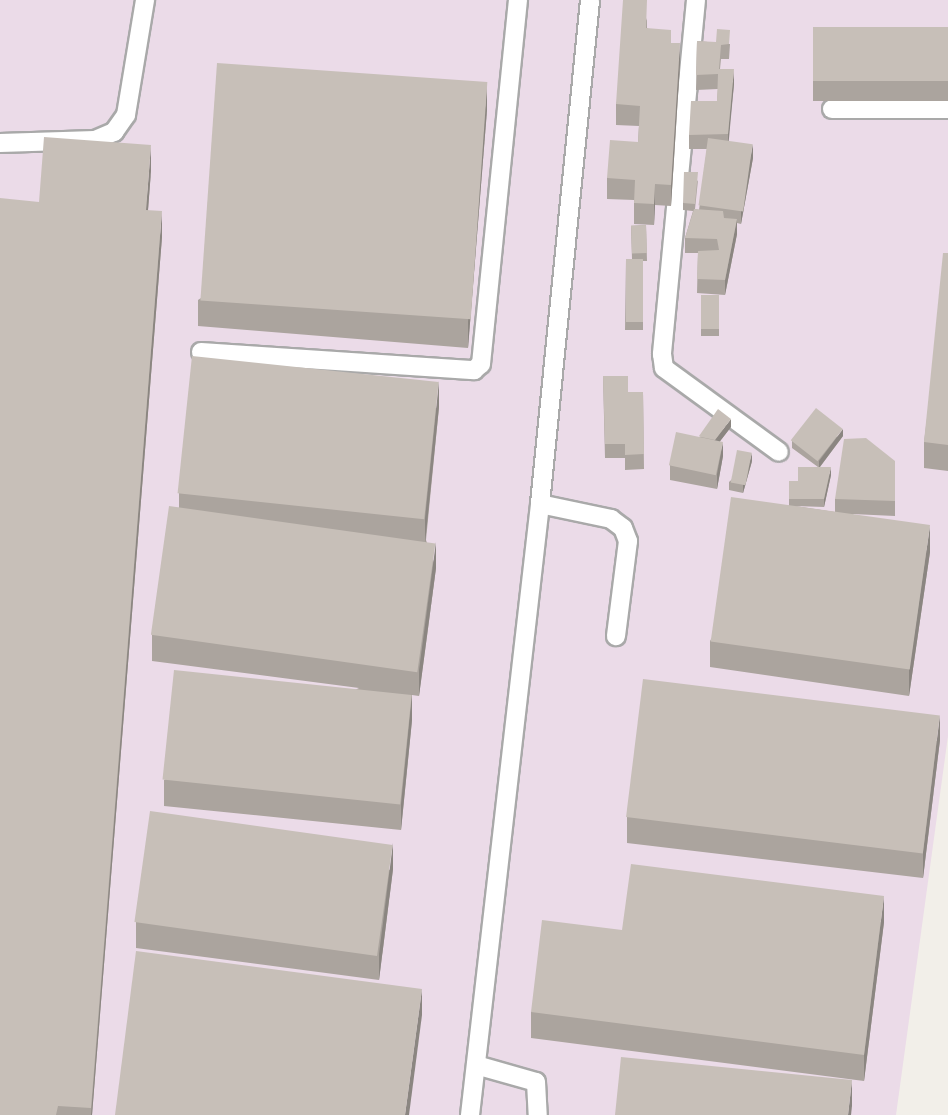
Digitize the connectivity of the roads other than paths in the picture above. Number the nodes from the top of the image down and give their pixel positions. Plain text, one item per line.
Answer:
1 (145, 0) edge
2 (518, 0) edge
3 (590, 0) edge
4 (696, 0) edge
5 (832, 109) dead end
6 (948, 109) edge
7 (0, 143) edge
8 (201, 352) dead end
9 (779, 452) dead end
10 (540, 504) junction
11 (616, 636) dead end
12 (476, 1065) junction
13 (470, 1115) edge
14 (538, 1115) edge

1 - 7 lane
2 - 8 lane
3 - 10 lane
4 - 9 lane
5 - 6 lane
10 - 11 lane
10 - 12 lane
12 - 13 lane
12 - 14 lane

